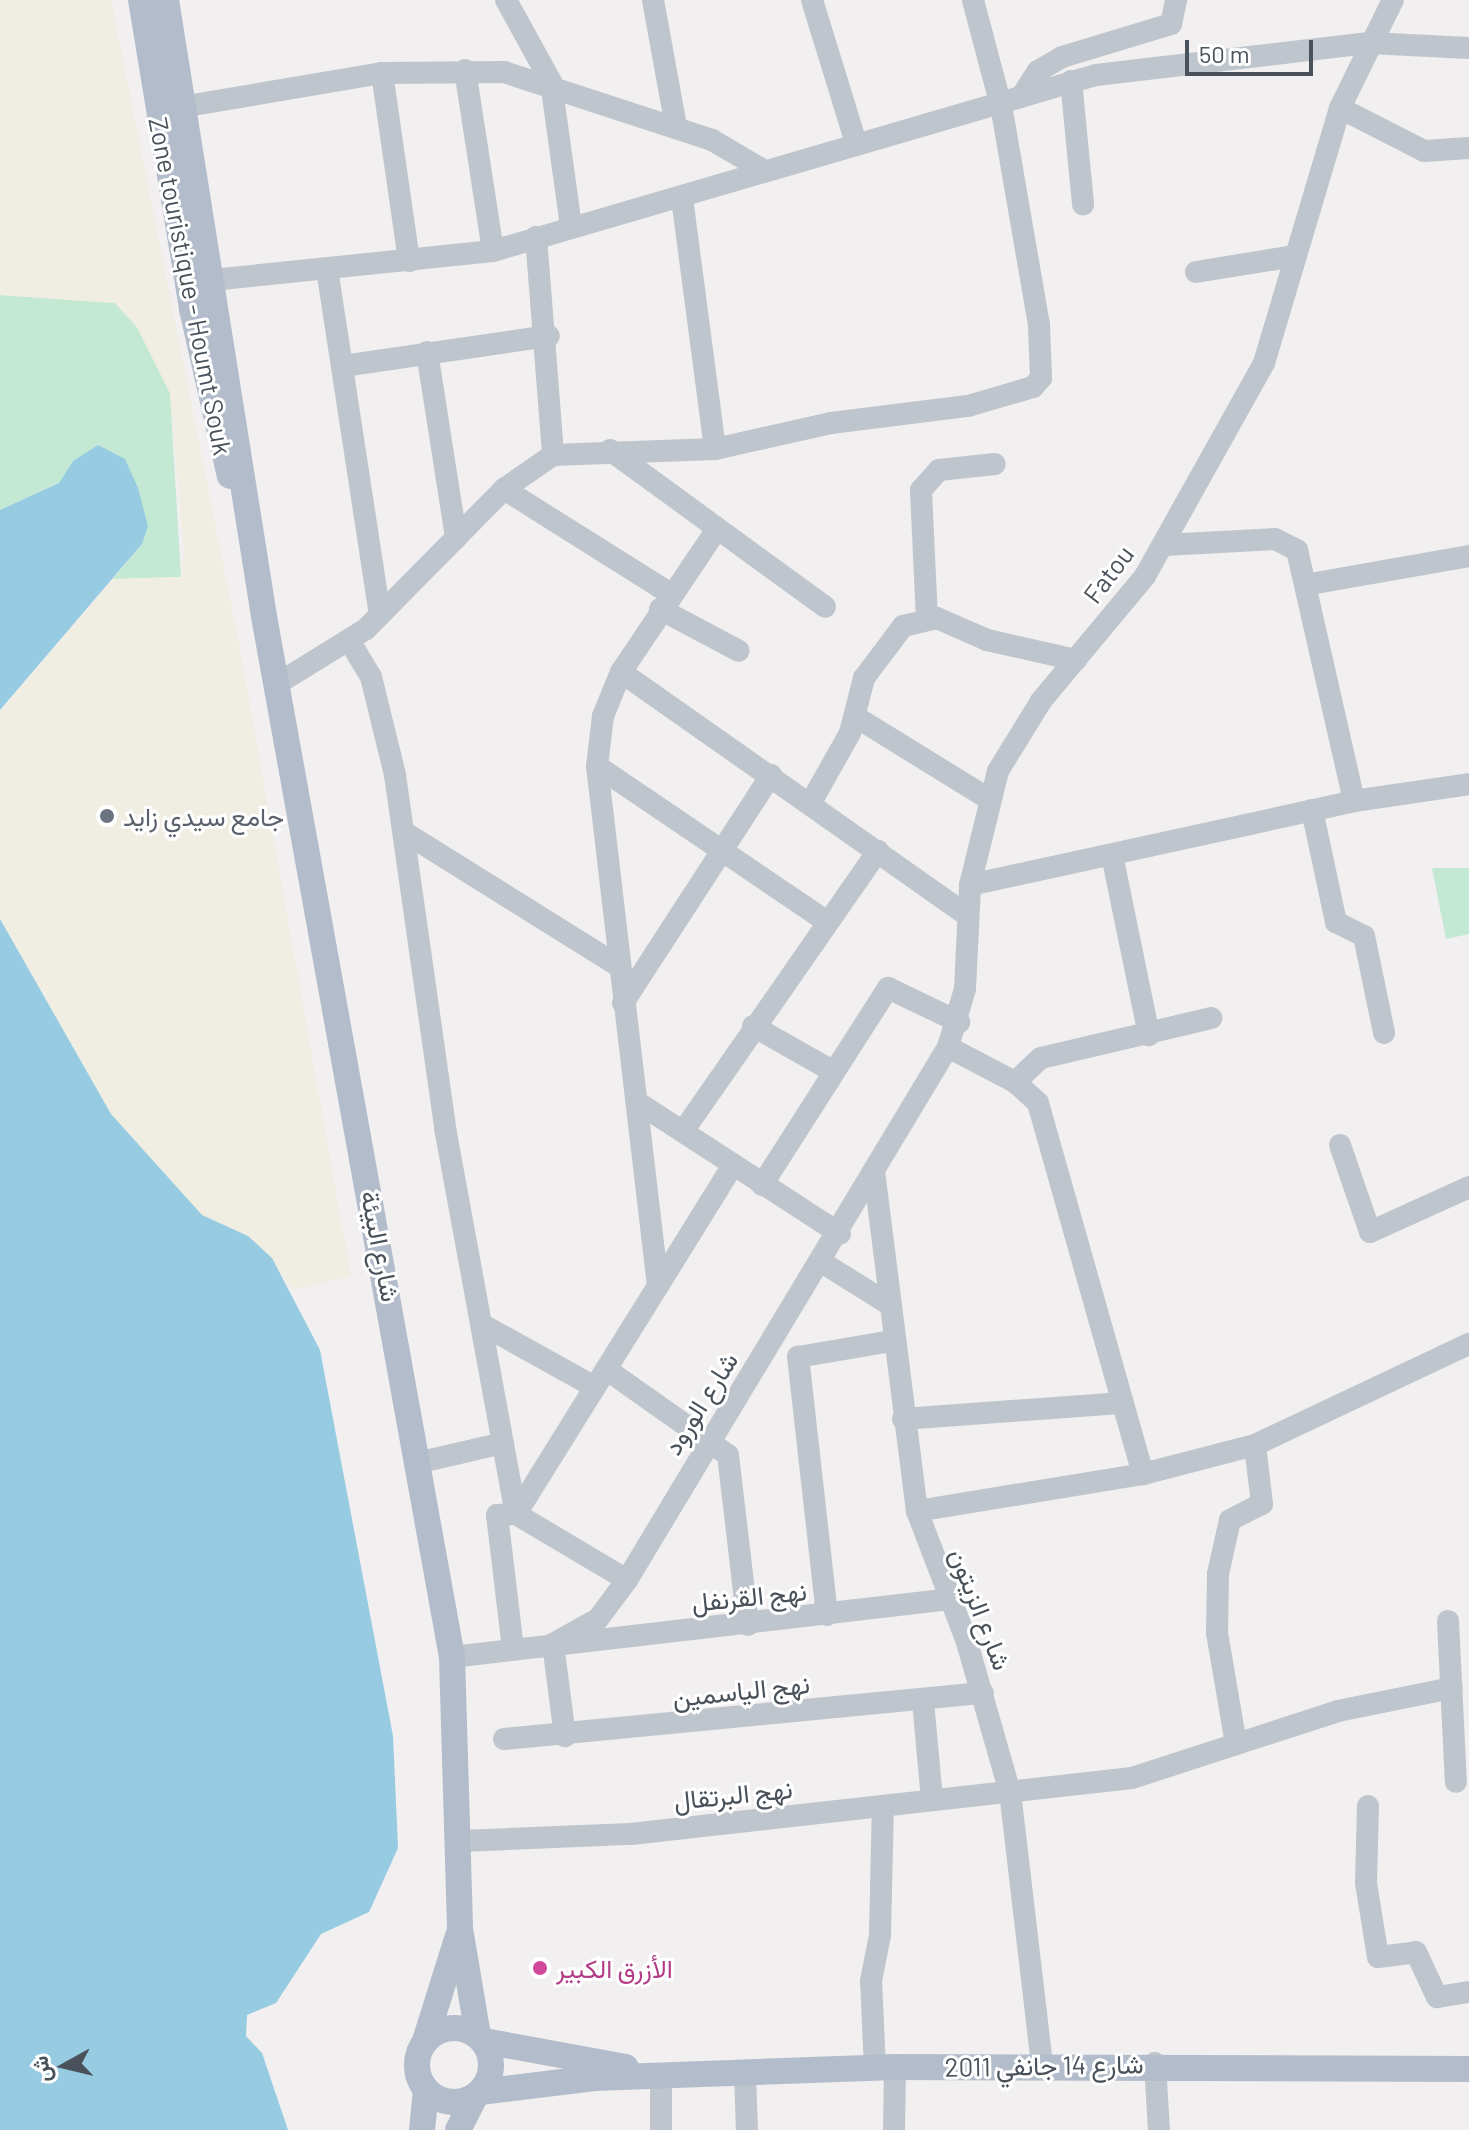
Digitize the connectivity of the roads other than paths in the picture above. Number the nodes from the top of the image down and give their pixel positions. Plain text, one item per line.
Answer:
1 (141, 0) edge
2 (166, 0) edge
3 (506, 0) edge
4 (653, 0) edge
5 (812, 0) edge
6 (973, 0) edge
7 (1176, 0) edge
8 (1393, 0) edge
9 (1369, 43) junction
10 (1469, 48) edge
11 (465, 70) junction
12 (382, 73) junction
13 (1071, 81) junction
14 (551, 82) junction
15 (1010, 103) junction
16 (1340, 108) junction
17 (168, 109) junction
18 (676, 127) junction
19 (855, 140) junction
20 (1469, 148) edge
21 (760, 168) junction
22 (682, 198) junction
23 (1083, 204) dead end
24 (571, 227) junction
25 (536, 237) junction
26 (493, 251) junction
27 (1295, 256) junction
28 (409, 261) junction
29 (327, 269) junction
30 (1196, 272) dead end
31 (212, 280) junction
32 (549, 336) junction
33 (427, 352) junction
34 (343, 366) junction
35 (715, 449) junction
36 (610, 450) junction
37 (553, 455) junction
38 (995, 464) dead end
39 (504, 489) junction
40 (715, 532) junction
41 (456, 538) junction
42 (1164, 545) junction
43 (1469, 556) edge
44 (257, 568) junction
45 (1310, 584) junction
46 (664, 601) junction
47 (825, 607) dead end
48 (380, 615) junction
49 (927, 619) junction
50 (350, 642) junction
51 (739, 651) dead end
52 (1076, 660) junction
53 (621, 672) junction
54 (277, 684) junction
55 (856, 717) junction
56 (597, 766) junction
57 (771, 775) junction
58 (1469, 784) edge
59 (989, 799) junction
60 (1354, 801) junction
61 (810, 804) junction
62 (1312, 810) junction
63 (404, 832) junction
64 (719, 847) junction
65 (878, 851) junction
66 (1112, 855) junction
67 (970, 885) junction
68 (967, 915) junction
69 (827, 922) junction
70 (617, 965) junction
71 (623, 1003) junction
72 (1211, 1018) dead end
73 (959, 1022) junction
74 (753, 1026) junction
75 (1384, 1033) dead end
76 (1149, 1035) junction
77 (948, 1047) junction
78 (834, 1072) junction
79 (1015, 1082) junction
80 (637, 1102) junction
81 (684, 1130) junction
82 (1340, 1145) dead end
83 (733, 1165) junction
84 (874, 1171) junction
85 (762, 1185) junction
86 (1469, 1187) edge
87 (840, 1234) junction
88 (823, 1263) junction
89 (658, 1286) junction
90 (887, 1303) junction
91 (483, 1325) junction
92 (892, 1341) junction
93 (1469, 1344) edge
94 (600, 1378) junction
95 (1119, 1403) junction
96 (903, 1419) junction
97 (710, 1439) junction
98 (503, 1443) junction
99 (1255, 1445) junction
100 (421, 1462) junction
101 (1143, 1474) junction
102 (917, 1511) junction
103 (516, 1514) junction
104 (627, 1580) junction
105 (950, 1599) junction
106 (827, 1615) junction
107 (1448, 1621) dead end
108 (748, 1625) junction
109 (553, 1644) junction
110 (513, 1649) junction
111 (452, 1657) junction
112 (1457, 1678) edge
113 (983, 1693) junction
114 (923, 1701) junction
115 (565, 1736) junction
116 (504, 1739) dead end
117 (1236, 1744) junction
118 (1456, 1782) dead end
119 (1010, 1792) junction
120 (932, 1800) junction
121 (883, 1806) junction
122 (1368, 1806) dead end
123 (461, 1841) junction
124 (460, 1929) junction
125 (1469, 1992) edge
126 (481, 2038) junction
127 (425, 2041) junction
128 (1469, 2058) edge
129 (1155, 2063) junction
130 (1428, 2064) junction
131 (1042, 2066) junction
132 (885, 2068) junction
133 (1469, 2069) edge
134 (661, 2074) junction
135 (745, 2074) junction
136 (426, 2090) junction
137 (478, 2094) junction
138 (422, 2130) edge
139 (458, 2130) edge
140 (661, 2130) edge
141 (747, 2130) edge
142 (894, 2130) edge
143 (1159, 2130) edge

1 - 17 main road, Zone touristique - Houmt Souk
2 - 17 main road
3 - 14 street
4 - 18 street
5 - 19 street
6 - 15 street
7 - 15 street
8 - 9 street, Fatou
9 - 10 street
9 - 13 street
9 - 16 street, Fatou
11 - 12 street
11 - 14 street
11 - 26 street
12 - 17 street
12 - 28 street
13 - 15 street
13 - 23 street
14 - 18 street
14 - 24 street
15 - 19 street
15 - 35 street
16 - 20 street
16 - 27 street, Fatou
17 - 31 main road
17 - 44 main road, Zone touristique - Houmt Souk
18 - 21 street
19 - 21 street
21 - 22 street
22 - 24 street
22 - 35 street
24 - 25 street
25 - 26 street
25 - 32 street
26 - 28 street
27 - 30 street
27 - 42 street, Fatou
28 - 29 street
29 - 31 street
29 - 34 street
31 - 44 main road
32 - 33 street
32 - 37 street
33 - 34 street
33 - 41 street
34 - 48 street
35 - 36 street
36 - 37 street
36 - 40 street
37 - 39 street
38 - 49 street
39 - 41 street
39 - 46 street
40 - 46 street
40 - 47 street
41 - 48 street
42 - 45 street
42 - 52 street, Fatou
43 - 45 street
44 - 54 main road, شارع البيئة
45 - 60 street
46 - 51 street
46 - 53 street
48 - 50 street
49 - 52 street
49 - 55 street
50 - 54 street
50 - 63 street
52 - 59 street, Fatou
53 - 56 street
53 - 57 street
54 - 100 main road, شارع البيئة
55 - 59 street
55 - 61 street
56 - 64 street
56 - 70 street
57 - 61 street
57 - 64 street
58 - 60 street
59 - 67 street, Fatou
60 - 62 street
61 - 65 street
62 - 66 street
62 - 75 street
63 - 70 street
63 - 91 street
64 - 69 street
64 - 71 street
65 - 68 street
65 - 69 street
66 - 67 street
66 - 76 street
67 - 68 street, Fatou
68 - 73 street, Fatou
69 - 74 street
70 - 71 street
71 - 80 street
72 - 76 street
73 - 77 street, Fatou
73 - 78 street
74 - 78 street
74 - 81 street
76 - 79 street
77 - 79 street
77 - 84 street, Fatou
78 - 85 street
79 - 95 street
80 - 81 street
80 - 89 street
81 - 83 street
82 - 86 street
83 - 85 street
83 - 89 street
84 - 87 street, شارع الورود
84 - 90 street, شارع الزيتون
85 - 87 street
87 - 88 street, شارع الورود
88 - 90 street
88 - 97 street, شارع الورود
89 - 94 street
90 - 92 street, شارع الزيتون
91 - 94 street
91 - 98 street
92 - 96 street, شارع الزيتون
92 - 106 street
93 - 99 street
94 - 97 street
94 - 103 street
95 - 96 street
95 - 101 street
96 - 102 street, شارع الزيتون
97 - 104 street, شارع الورود
97 - 108 street
98 - 100 street
98 - 103 street
99 - 101 street
99 - 117 street
100 - 111 main road, شارع البيئة
101 - 102 street
102 - 105 street, شارع الزيتون
103 - 104 street
103 - 110 street
104 - 109 street, شارع الورود
105 - 106 street, نهج القرنفل
105 - 113 street, شارع الزيتون
106 - 108 street, نهج القرنفل
107 - 112 street
108 - 109 street, نهج القرنفل
109 - 110 street, نهج القرنفل
109 - 115 street
110 - 111 street, نهج القرنفل
111 - 123 main road, شارع البيئة
112 - 117 street, نهج البرتقال
112 - 118 street
113 - 114 street, نهج الياسمين
113 - 119 street, شارع الزيتون
114 - 115 street, نهج الياسمين
114 - 120 street
115 - 116 street, نهج الياسمين
117 - 119 street, نهج البرتقال
119 - 120 street, نهج البرتقال
119 - 131 street, شارع الزيتون
120 - 121 street, نهج البرتقال
121 - 123 street, نهج البرتقال
121 - 132 street
122 - 125 street
123 - 124 main road, شارع البيئة
124 - 126 main road, شارع البيئة
124 - 127 main road, شارع البيئة
126 - 127 main road
126 - 134 main road, شارع 14 جانفي 2011
126 - 137 main road
127 - 136 main road
128 - 130 main road, شارع 14 جانفي 2011
129 - 130 main road, شارع 14 جانفي 2011
129 - 131 main road, شارع 14 جانفي 2011
129 - 143 street
130 - 133 main road, شارع 14 جانفي 2011
131 - 132 main road, شارع 14 جانفي 2011
132 - 135 main road, شارع 14 جانفي 2011
132 - 142 street
134 - 135 main road, شارع 14 جانفي 2011
134 - 137 main road, شارع 14 جانفي 2011
134 - 140 street
135 - 141 street
136 - 137 main road
136 - 138 main road
137 - 139 main road

